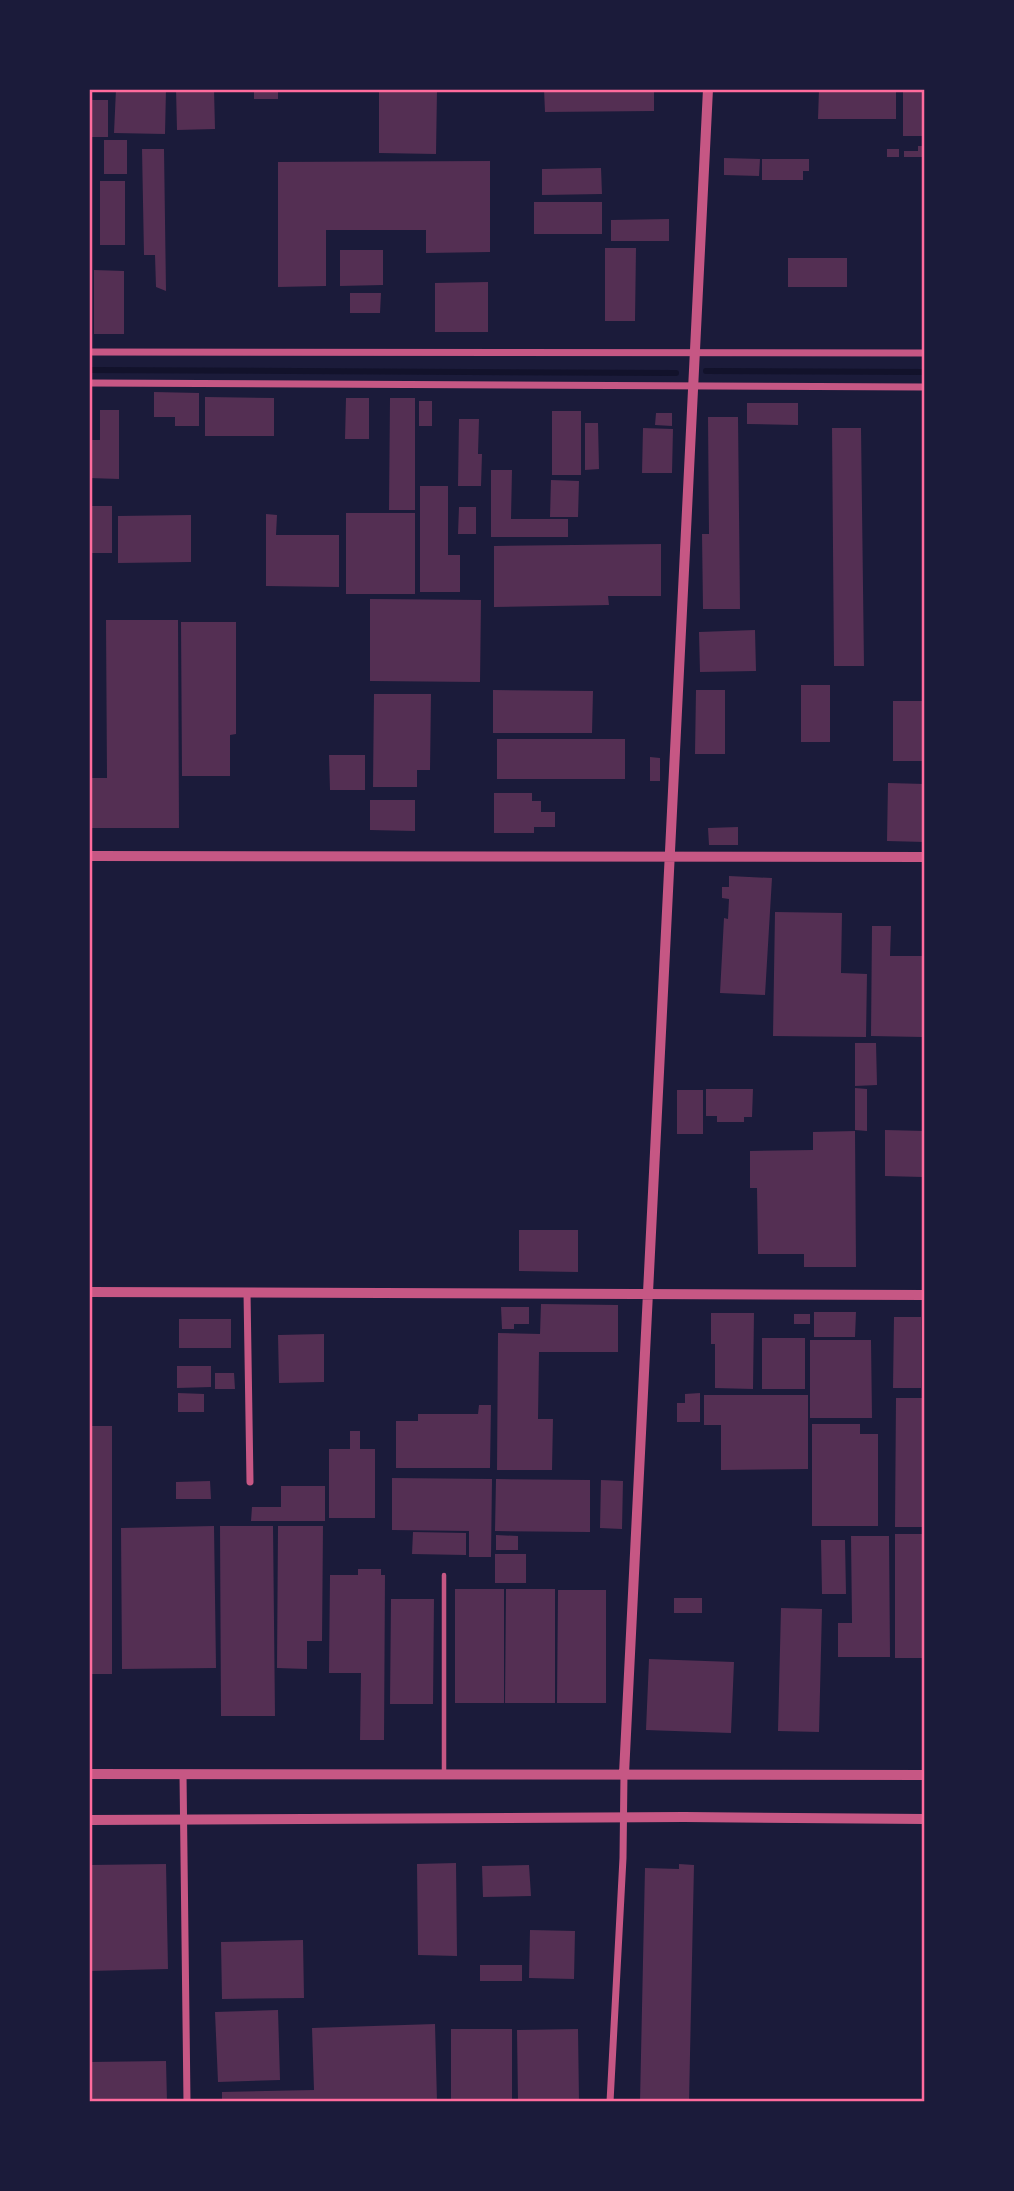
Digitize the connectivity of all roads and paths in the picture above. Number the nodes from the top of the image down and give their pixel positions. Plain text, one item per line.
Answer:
1 (708, 89) edge
2 (89, 352) edge
3 (694, 353) junction
4 (925, 353) edge
5 (89, 383) edge
6 (692, 387) junction
7 (925, 387) edge
8 (671, 855) junction
9 (89, 856) edge
10 (925, 857) edge
11 (89, 1292) edge
12 (247, 1293) junction
13 (650, 1294) junction
14 (925, 1295) edge
15 (250, 1482) dead end
16 (444, 1575) dead end
17 (89, 1774) edge
18 (183, 1774) junction
19 (444, 1774) junction
20 (624, 1774) junction
21 (925, 1775) edge
22 (624, 1818) junction
23 (925, 1819) edge
24 (89, 1820) edge
25 (183, 1820) junction
26 (187, 2102) edge
27 (610, 2102) edge

1 - 3 street
2 - 3 street
3 - 4 street
3 - 6 street
5 - 6 street
6 - 7 street
6 - 8 street
8 - 9 street
8 - 10 street
8 - 13 street
11 - 12 street
12 - 13 street
12 - 15 street
13 - 14 street
13 - 20 street
16 - 19 lane
17 - 18 street
18 - 19 street
18 - 25 street
19 - 20 street
20 - 21 street
20 - 22 street
22 - 23 street
22 - 25 street
22 - 27 street
24 - 25 street
25 - 26 street

